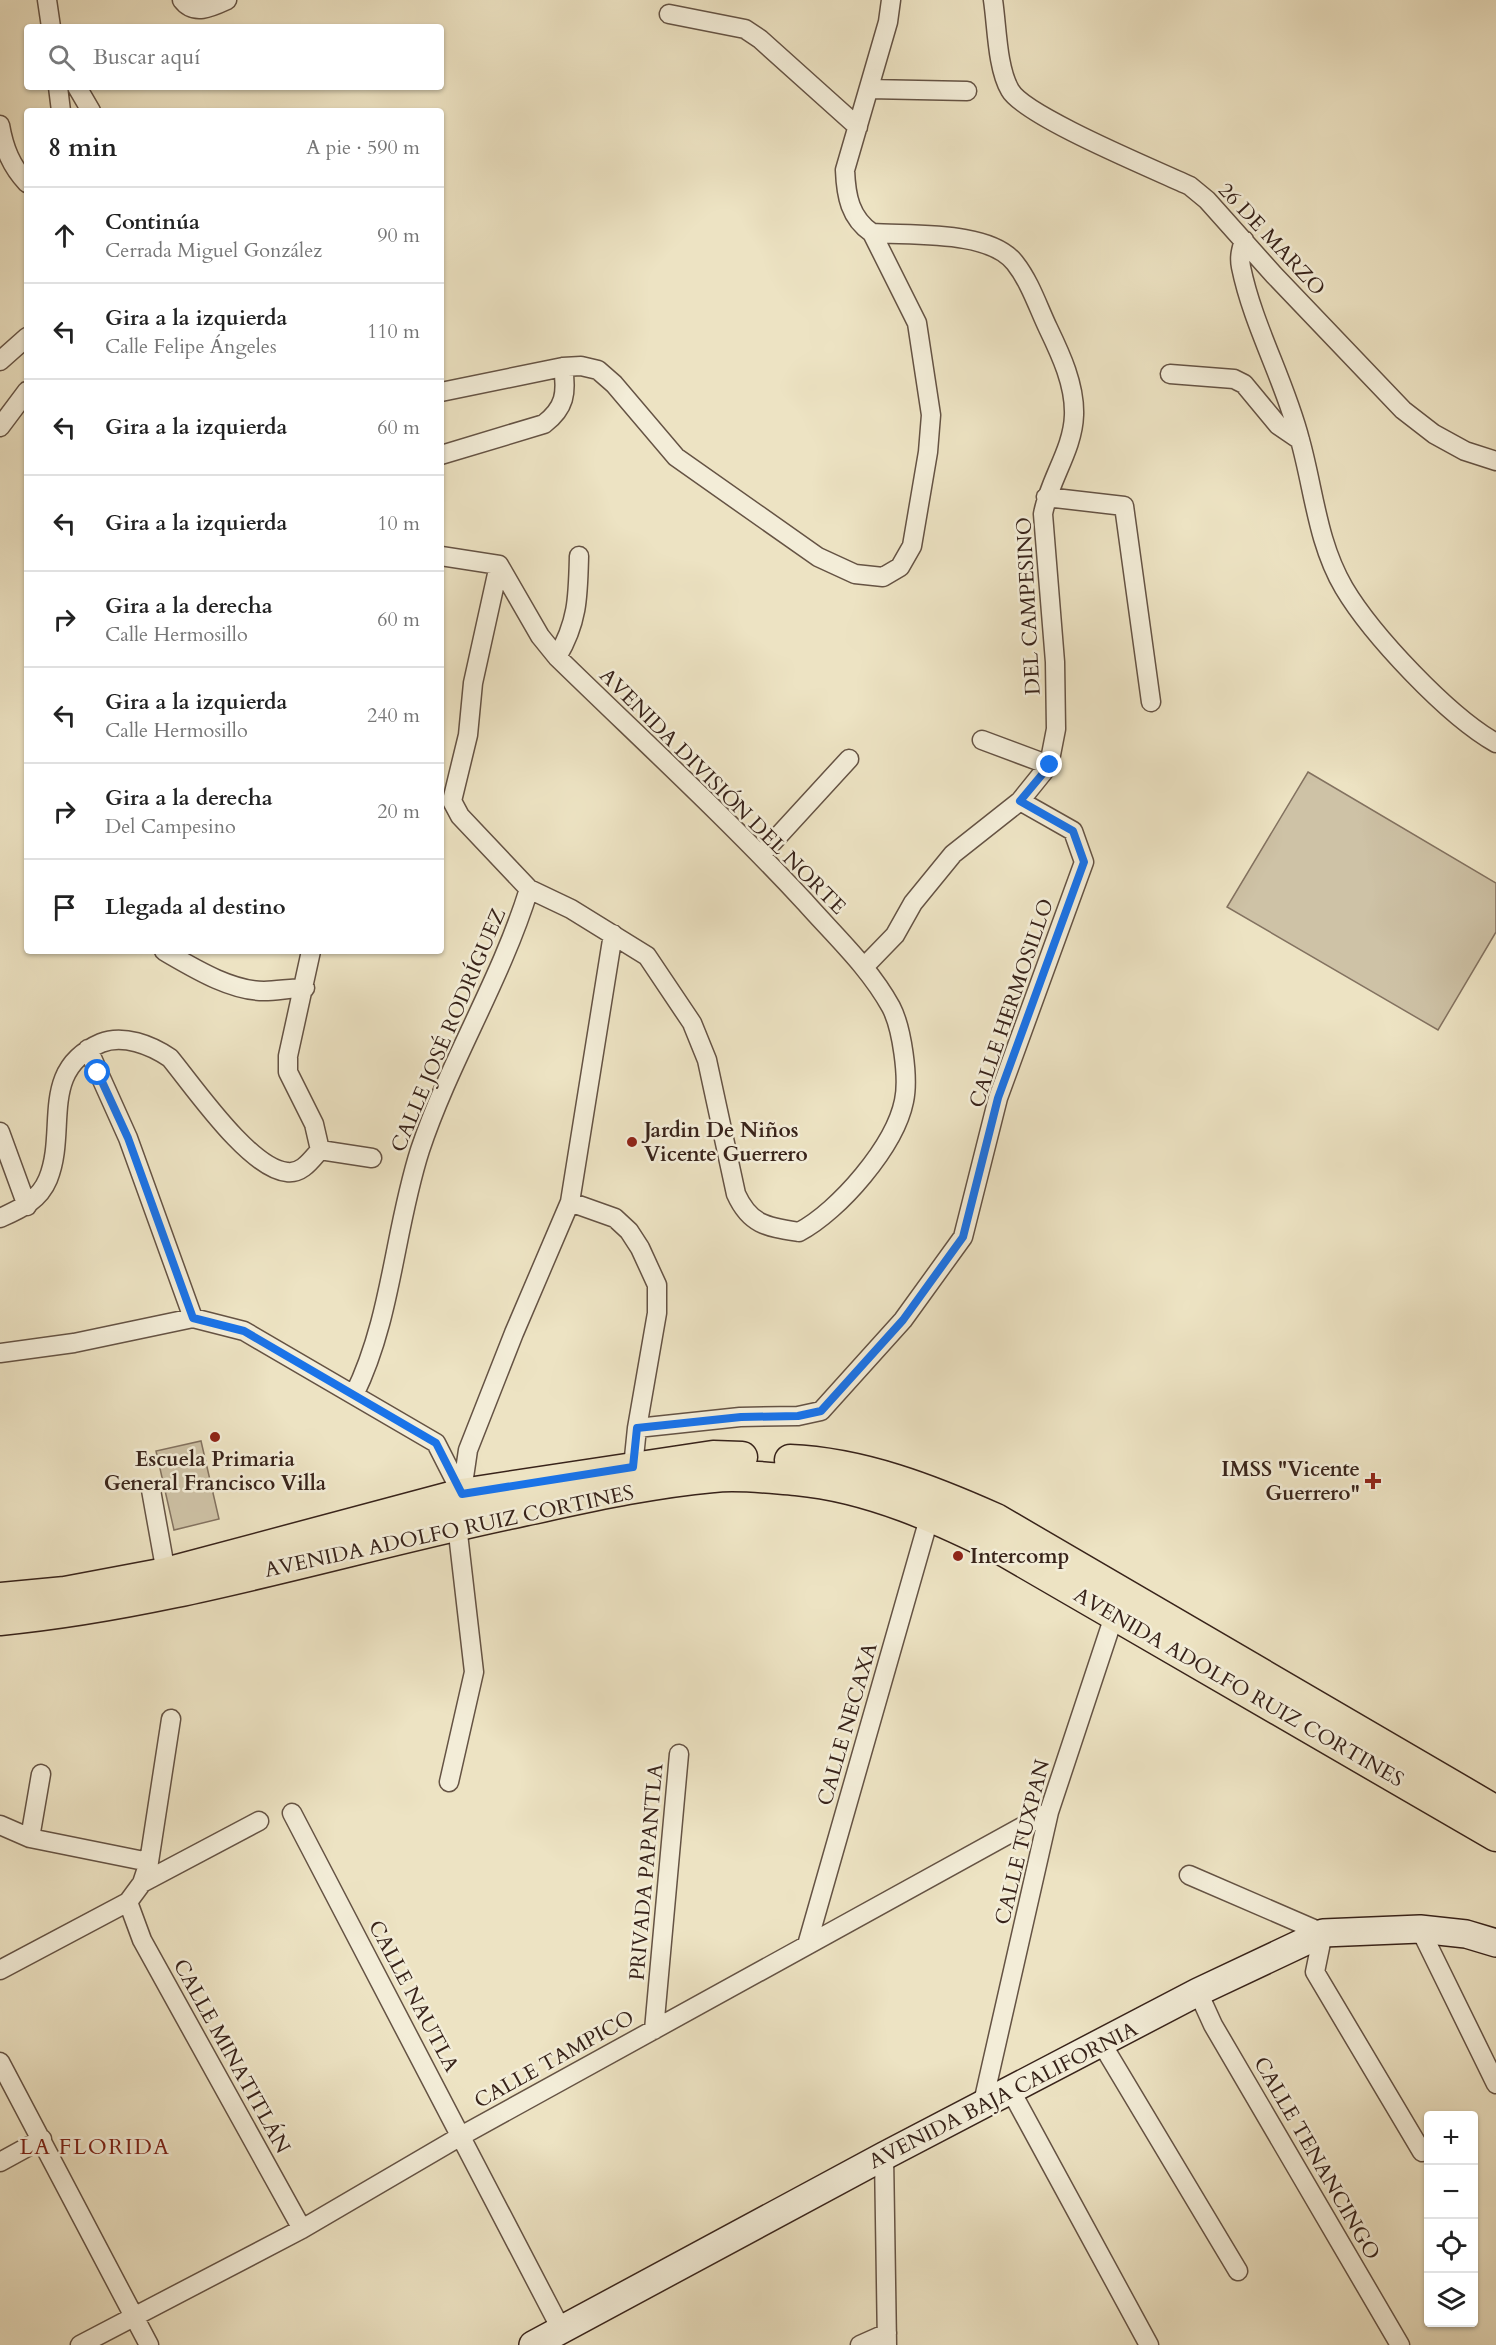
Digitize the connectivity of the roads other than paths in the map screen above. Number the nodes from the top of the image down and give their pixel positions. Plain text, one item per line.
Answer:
1 (47, 0) edge
2 (182, 0) edge
3 (227, 0) edge
4 (891, 0) edge
5 (993, 0) edge
6 (669, 14) dead end
7 (51, 24) edge
8 (58, 90) edge
9 (79, 90) edge
10 (869, 90) junction
11 (967, 91) dead end
12 (61, 108) edge
13 (89, 108) edge
14 (0, 125) edge
15 (858, 127) junction
16 (24, 180) edge
17 (872, 233) junction
18 (1244, 240) junction
19 (24, 340) edge
20 (0, 361) edge
21 (563, 367) junction
22 (1170, 374) dead end
23 (444, 391) edge
24 (24, 395) edge
25 (0, 427) edge
26 (1300, 440) junction
27 (444, 454) edge
28 (1496, 461) edge
29 (1046, 497) junction
30 (444, 556) edge
31 (579, 556) dead end
32 (499, 564) junction
33 (557, 657) junction
34 (1151, 702) dead end
35 (982, 740) dead end
36 (1496, 743) edge
37 (849, 759) dead end
38 (1050, 765) junction
39 (1020, 801) junction
40 (761, 855) junction
41 (529, 889) junction
42 (613, 934) junction
43 (170, 954) edge
44 (310, 954) edge
45 (864, 967) junction
46 (305, 987) junction
47 (88, 1049) junction
48 (0, 1132) edge
49 (320, 1150) junction
50 (372, 1158) dead end
51 (570, 1202) junction
52 (27, 1206) junction
53 (0, 1218) edge
54 (193, 1318) junction
55 (0, 1353) edge
56 (354, 1395) junction
57 (637, 1428) junction
58 (633, 1467) junction
59 (575, 1488) junction
60 (151, 1490) dead end
61 (462, 1494) junction
62 (930, 1515) junction
63 (457, 1525) junction
64 (166, 1573) junction
65 (0, 1598) edge
66 (1118, 1605) junction
67 (0, 1620) edge
68 (171, 1719) dead end
69 (679, 1754) dead end
70 (40, 1774) dead end
71 (449, 1782) dead end
72 (1496, 1811) edge
73 (1048, 1812) junction
74 (292, 1813) dead end
75 (260, 1821) dead end
76 (0, 1825) edge
77 (1496, 1836) edge
78 (30, 1838) junction
79 (149, 1862) junction
80 (1189, 1875) dead end
81 (142, 1883) junction
82 (128, 1902) junction
83 (1420, 1929) junction
84 (1323, 1933) junction
85 (1496, 1943) edge
86 (807, 1945) junction
87 (0, 1970) edge
88 (1198, 1992) junction
89 (654, 2030) junction
90 (1102, 2044) junction
91 (0, 2062) edge
92 (1496, 2084) edge
93 (1011, 2091) junction
94 (982, 2107) junction
95 (461, 2136) junction
96 (42, 2139) junction
97 (1422, 2151) dead end
98 (884, 2156) junction
99 (0, 2162) edge
100 (302, 2229) junction
101 (1238, 2271) dead end
102 (136, 2317) junction
103 (561, 2329) junction
104 (887, 2339) edge
105 (80, 2345) edge
106 (149, 2345) edge
107 (532, 2345) edge
108 (860, 2345) edge
109 (1149, 2345) edge
110 (1400, 2345) edge

1 - 7 street
2 - 3 street
4 - 10 street
5 - 18 street, 26 DE MARZO
6 - 15 street
8 - 12 street
9 - 13 street
10 - 11 street
10 - 15 street
14 - 16 street
15 - 17 street
17 - 21 street
17 - 29 street, DEL CAMPESINO
18 - 26 street
18 - 28 street, 26 DE MARZO
19 - 20 street
21 - 23 street
21 - 27 street
22 - 26 street
24 - 25 street
26 - 36 street
29 - 34 street
29 - 38 street, DEL CAMPESINO
30 - 32 street
31 - 33 street
32 - 33 street, AVENIDA DIVISIÓN DEL NORTE
32 - 41 street
33 - 40 street, AVENIDA DIVISIÓN DEL NORTE
35 - 38 street
37 - 40 street
38 - 39 street
39 - 45 street
39 - 57 street, CALLE HERMOSILLO
40 - 45 street, AVENIDA DIVISIÓN DEL NORTE
41 - 42 street
41 - 56 street, CALLE JOSÉ RODRÍGUEZ
42 - 45 street, AVENIDA DIVISIÓN DEL NORTE
42 - 51 street
43 - 46 street
44 - 46 street
46 - 49 street
47 - 49 street
47 - 52 street
47 - 54 street
48 - 52 street
49 - 50 street
51 - 57 street
51 - 61 street
52 - 53 street
54 - 55 street
54 - 56 street
56 - 61 street
57 - 58 street
58 - 59 main road, AVENIDA ADOLFO RUIZ CORTINES
58 - 66 main road, AVENIDA ADOLFO RUIZ CORTINES
59 - 61 main road, AVENIDA ADOLFO RUIZ CORTINES
59 - 62 main road, AVENIDA ADOLFO RUIZ CORTINES
59 - 63 main road, AVENIDA ADOLFO RUIZ CORTINES
60 - 64 street
61 - 63 street
61 - 64 main road, AVENIDA ADOLFO RUIZ CORTINES
62 - 66 main road, AVENIDA ADOLFO RUIZ CORTINES
62 - 86 street, CALLE NECAXA
63 - 67 main road, AVENIDA ADOLFO RUIZ CORTINES
63 - 71 street
64 - 65 main road, AVENIDA ADOLFO RUIZ CORTINES
66 - 72 main road, AVENIDA ADOLFO RUIZ CORTINES
66 - 73 street, CALLE TUXPAN
66 - 77 main road, AVENIDA ADOLFO RUIZ CORTINES
68 - 79 street
69 - 89 street, PRIVADA PAPANTLA
70 - 78 street
73 - 86 street, CALLE TAMPICO
73 - 94 street, CALLE TUXPAN
74 - 95 street, CALLE NAUTLA
75 - 81 street
76 - 78 street
78 - 79 street
79 - 81 street
80 - 84 street
81 - 82 street
82 - 87 street
82 - 100 street, CALLE MINATITLÁN
83 - 84 main road, AVENIDA BAJA CALIFORNIA
83 - 85 main road, AVENIDA BAJA CALIFORNIA
83 - 92 street
84 - 88 main road, AVENIDA BAJA CALIFORNIA
84 - 97 street
86 - 89 street, CALLE TAMPICO
88 - 90 main road, AVENIDA BAJA CALIFORNIA
88 - 110 street, CALLE TENANCINGO
89 - 95 street, CALLE TAMPICO
90 - 93 main road, AVENIDA BAJA CALIFORNIA
90 - 101 street
91 - 96 street
93 - 94 main road, AVENIDA BAJA CALIFORNIA
93 - 109 street
94 - 98 main road, AVENIDA BAJA CALIFORNIA
95 - 100 street, CALLE TAMPICO
95 - 103 street, CALLE NAUTLA
96 - 99 street
96 - 102 street
98 - 103 main road, AVENIDA BAJA CALIFORNIA
98 - 104 street
100 - 102 street, CALLE TAMPICO
102 - 105 street, CALLE TAMPICO
102 - 106 street
103 - 107 main road, AVENIDA BAJA CALIFORNIA
104 - 108 street

